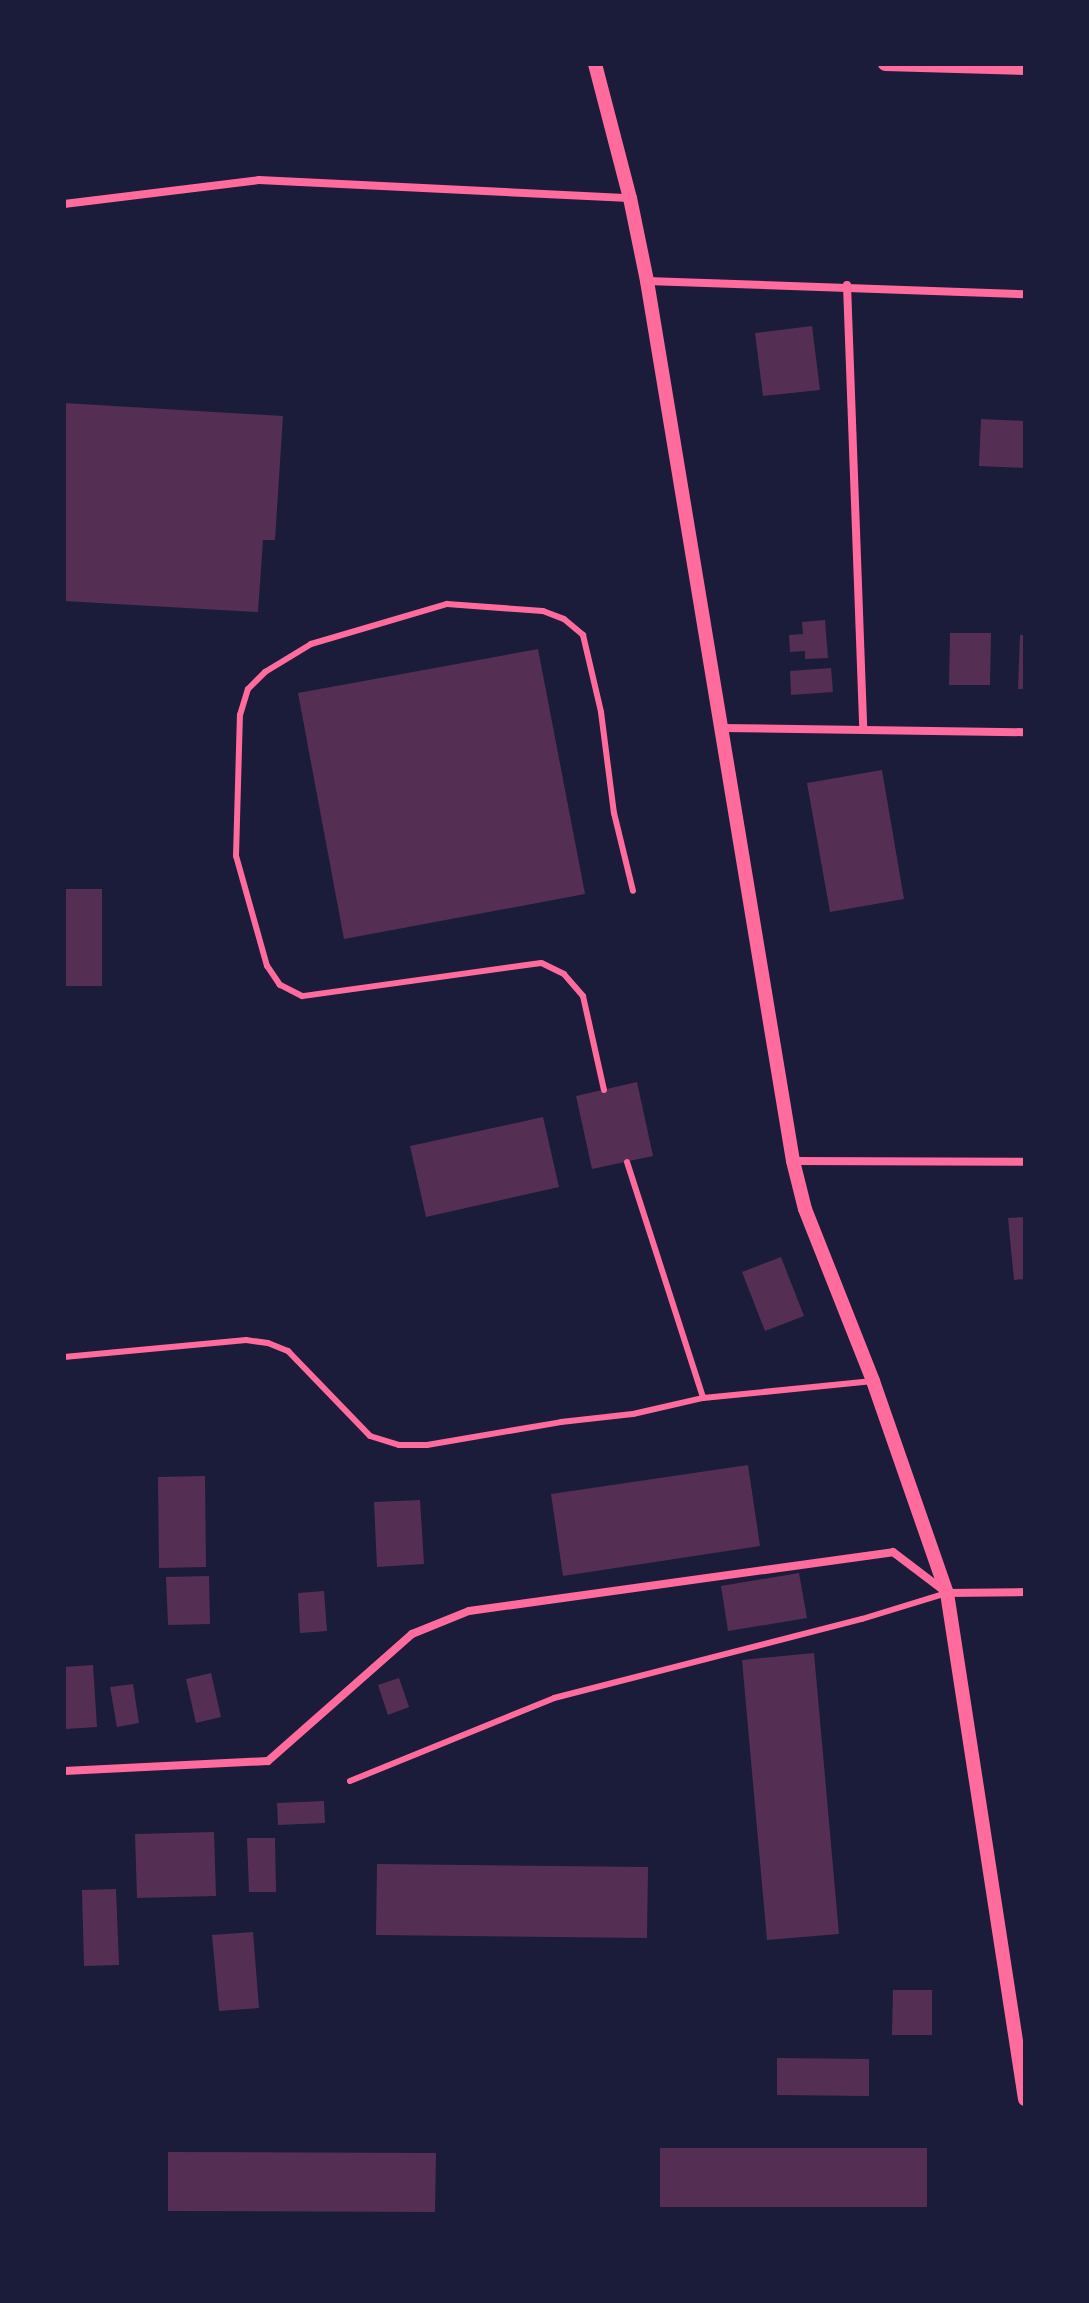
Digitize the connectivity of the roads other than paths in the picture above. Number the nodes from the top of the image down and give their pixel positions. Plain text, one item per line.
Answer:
1 (595, 64) edge
2 (885, 64) edge
3 (1025, 68) edge
4 (630, 198) junction
5 (64, 204) edge
6 (647, 281) junction
7 (847, 285) junction
8 (1025, 294) edge
9 (721, 728) junction
10 (863, 728) junction
11 (1025, 732) edge
12 (633, 891) dead end
13 (604, 1090) dead end
14 (793, 1161) junction
15 (627, 1162) dead end
16 (1025, 1162) edge
17 (64, 1357) edge
18 (873, 1381) junction
19 (703, 1398) junction
20 (1025, 1592) edge
21 (947, 1593) junction
22 (64, 1771) edge
23 (350, 1781) dead end
24 (1025, 2099) edge

1 - 4 street
2 - 3 street
4 - 5 street
4 - 6 street
6 - 7 street
6 - 9 street
7 - 8 street
7 - 10 street
9 - 10 street
9 - 14 street
10 - 11 street
12 - 13 lane
14 - 16 street
14 - 18 street
15 - 19 lane
17 - 19 lane
18 - 19 lane
18 - 21 street
20 - 21 street
21 - 22 street
21 - 23 lane
21 - 24 street

